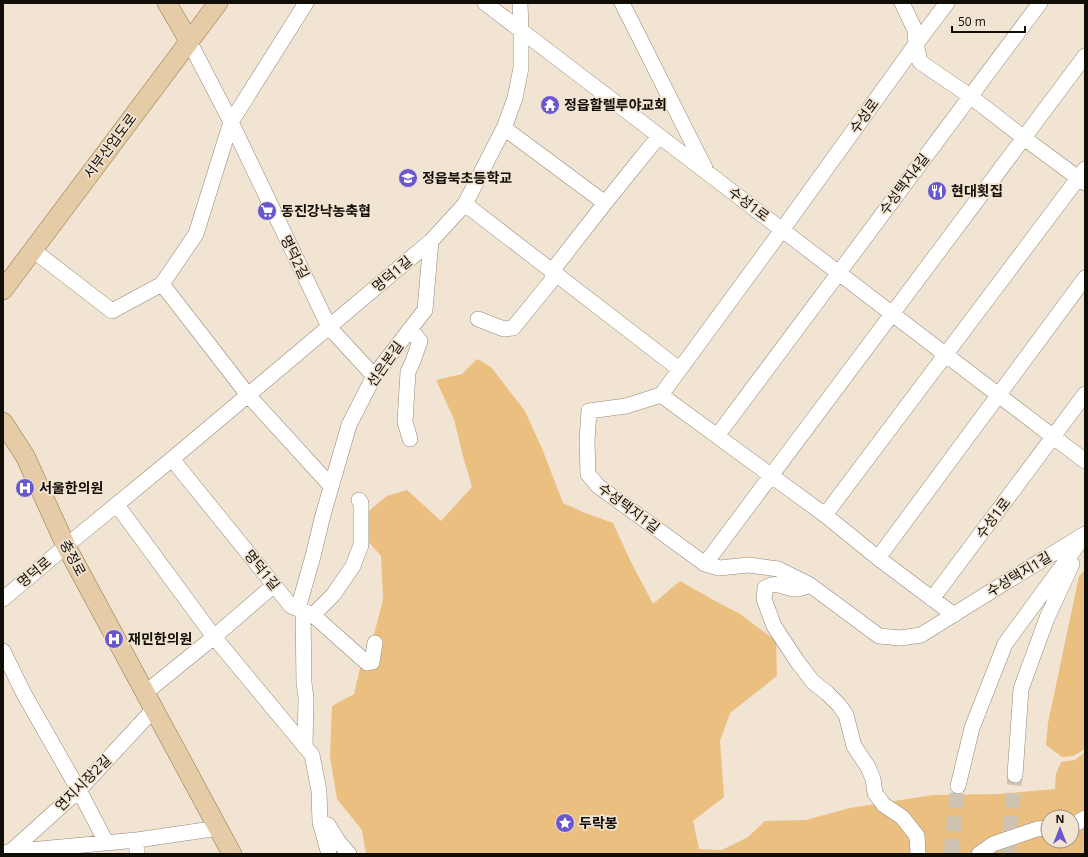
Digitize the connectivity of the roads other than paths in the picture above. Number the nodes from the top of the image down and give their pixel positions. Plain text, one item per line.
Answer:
1 (167, 3) edge
2 (218, 3) edge
3 (306, 3) edge
4 (485, 3) edge
5 (520, 3) edge
6 (622, 3) edge
7 (902, 3) edge
8 (947, 3) edge
9 (1040, 3) edge
10 (522, 31) junction
11 (189, 41) junction
12 (916, 44) junction
13 (1085, 56) edge
14 (970, 96) junction
15 (231, 122) junction
16 (504, 128) junction
17 (659, 136) junction
18 (1024, 138) junction
19 (707, 173) junction
20 (1083, 177) edge
21 (605, 203) junction
22 (465, 204) junction
23 (782, 230) junction
24 (431, 241) junction
25 (33, 250) junction
26 (552, 271) junction
27 (838, 273) junction
28 (1085, 278) edge
29 (162, 284) junction
30 (3, 290) edge
31 (893, 314) junction
32 (478, 319) dead end
33 (329, 327) junction
34 (410, 329) junction
35 (946, 354) junction
36 (679, 369) junction
37 (374, 376) junction
38 (248, 394) junction
39 (1085, 394) edge
40 (661, 395) junction
41 (998, 395) junction
42 (3, 422) edge
43 (717, 436) junction
44 (1053, 436) junction
45 (410, 439) dead end
46 (172, 459) junction
47 (1085, 461) edge
48 (771, 476) junction
49 (331, 486) junction
50 (359, 500) dead end
51 (116, 505) junction
52 (825, 515) junction
53 (1085, 535) edge
54 (66, 546) junction
55 (878, 558) junction
56 (705, 564) junction
57 (810, 585) junction
58 (274, 586) junction
59 (3, 599) edge
60 (932, 599) junction
61 (304, 611) junction
62 (954, 615) junction
63 (214, 637) junction
64 (374, 643) dead end
65 (3, 651) edge
66 (145, 692) junction
67 (154, 709) junction
68 (305, 747) junction
69 (1015, 775) tunnel mouth
70 (958, 786) tunnel mouth
71 (79, 790) junction
72 (320, 822) junction
73 (218, 828) junction
74 (1040, 829) edge
75 (106, 842) junction
76 (137, 847) edge
77 (7, 853) edge
78 (232, 854) edge
79 (329, 854) edge
80 (349, 854) edge
81 (918, 854) edge
82 (979, 854) edge

1 - 11 main road
2 - 11 main road, 서부산업도로
3 - 15 street
4 - 10 street, 수성1로
5 - 10 street, 명덕1길
6 - 19 street
7 - 12 street
8 - 12 street, 수성로
9 - 14 street, 수성택지4길
10 - 16 street, 명덕1길
10 - 17 street, 수성1로
11 - 15 street, 명덕2길
11 - 25 main road, 서부산업도로
12 - 14 street
12 - 23 street, 수성로
13 - 18 street
14 - 18 street
14 - 27 street, 수성택지4길
15 - 29 street
15 - 33 street, 명덕2길
16 - 21 street
16 - 22 street, 명덕1길
17 - 19 street, 수성1로
17 - 21 street
18 - 20 street
18 - 31 street
19 - 23 street, 수성1로
20 - 35 street
21 - 26 street
22 - 24 street, 명덕1길
22 - 26 street
23 - 27 street, 수성1로
23 - 36 street
24 - 33 street, 명덕1길
24 - 34 street, 선은본길
25 - 29 street
25 - 30 main road, 서부산업도로
26 - 32 street
26 - 36 street
27 - 31 street, 수성1로
27 - 43 street
28 - 41 street
29 - 38 street
31 - 35 street, 수성1로
31 - 48 street
33 - 37 street, 명덕2길
33 - 38 street, 명덕1길
34 - 37 street, 선은본길
34 - 45 street
35 - 41 street, 수성1로
35 - 52 street
36 - 40 street
37 - 49 street, 선은본길
38 - 46 street, 명덕1길
38 - 49 street
39 - 44 street, 수성1로
40 - 43 street
40 - 56 street, 수성택지1길
41 - 44 street, 수성1로
41 - 55 street
42 - 54 main road, 충정로
43 - 48 street
44 - 47 street, 수성1로
44 - 60 street, 수성1로
46 - 51 street, 명덕1길
46 - 58 street, 명덕1길
48 - 52 street
48 - 56 street
49 - 61 street, 선은본길
50 - 61 street
51 - 54 street, 명덕1길
51 - 63 street
52 - 55 street
53 - 62 street, 수성택지1길
53 - 69 street
53 - 70 street
54 - 59 street, 명덕로
54 - 66 main road, 충정로
55 - 60 street
56 - 57 street, 수성택지1길
57 - 62 street, 수성택지1길
57 - 81 street
58 - 61 street, 명덕1길
58 - 63 street
60 - 62 street
61 - 64 street
61 - 68 street, 선은본길
63 - 66 street
63 - 68 street
65 - 71 street
66 - 67 main road, 충정로
67 - 71 street, 연지시장2길
67 - 73 main road, 충정로
68 - 72 street
71 - 75 street
71 - 77 street, 연지시장2길
72 - 79 street
72 - 80 street
73 - 76 street
73 - 78 main road, 충정로
74 - 82 street
75 - 76 street
75 - 77 street

